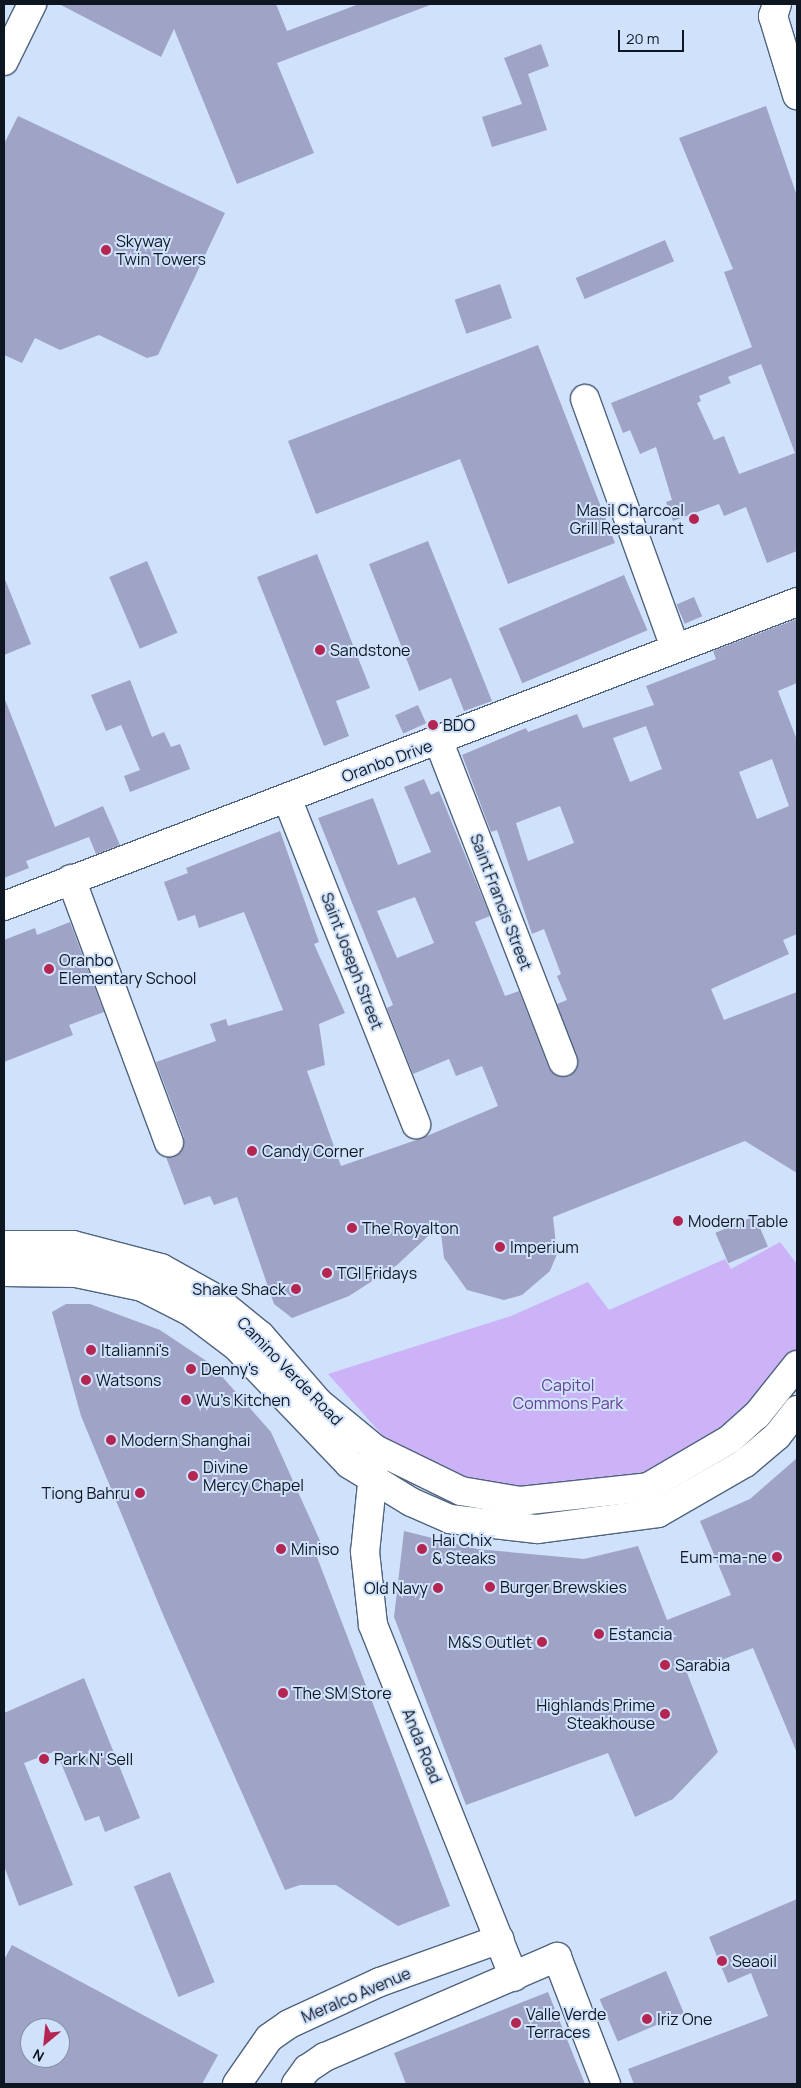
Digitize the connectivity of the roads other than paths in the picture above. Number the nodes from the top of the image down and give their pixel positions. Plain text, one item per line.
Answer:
1 (777, 4) edge
2 (19, 16) edge
3 (4, 61) edge
4 (797, 95) edge
5 (585, 399) dead end
6 (797, 602) edge
7 (675, 648) junction
8 (440, 742) junction
9 (287, 798) junction
10 (71, 879) junction
11 (4, 906) edge
12 (563, 1062) dead end
13 (416, 1124) dead end
14 (170, 1142) dead end
15 (4, 1245) edge
16 (4, 1272) edge
17 (797, 1365) edge
18 (797, 1410) edge
19 (376, 1449) junction
20 (372, 1481) junction
21 (500, 1939) junction
22 (514, 1976) junction
23 (237, 2084) edge
24 (296, 2084) edge
25 (606, 2084) edge

1 - 4 street
2 - 3 street
5 - 7 street
6 - 7 street, Oranbo Drive
7 - 8 street, Oranbo Drive
8 - 9 street, Oranbo Drive
8 - 12 street, Saint Francis Street
9 - 10 street, Oranbo Drive
9 - 13 street, Saint Joseph Street
10 - 11 street, Oranbo Drive
10 - 14 street
15 - 19 street, Camino Verde Road
16 - 20 street, Camino Verde Road
17 - 19 street, Camino Verde Road
18 - 20 street, Camino Verde Road
19 - 20 street, Anda Road
20 - 21 street, Anda Road
21 - 22 street, Anda Road
21 - 23 street, Meralco Avenue
22 - 24 street
22 - 25 street

